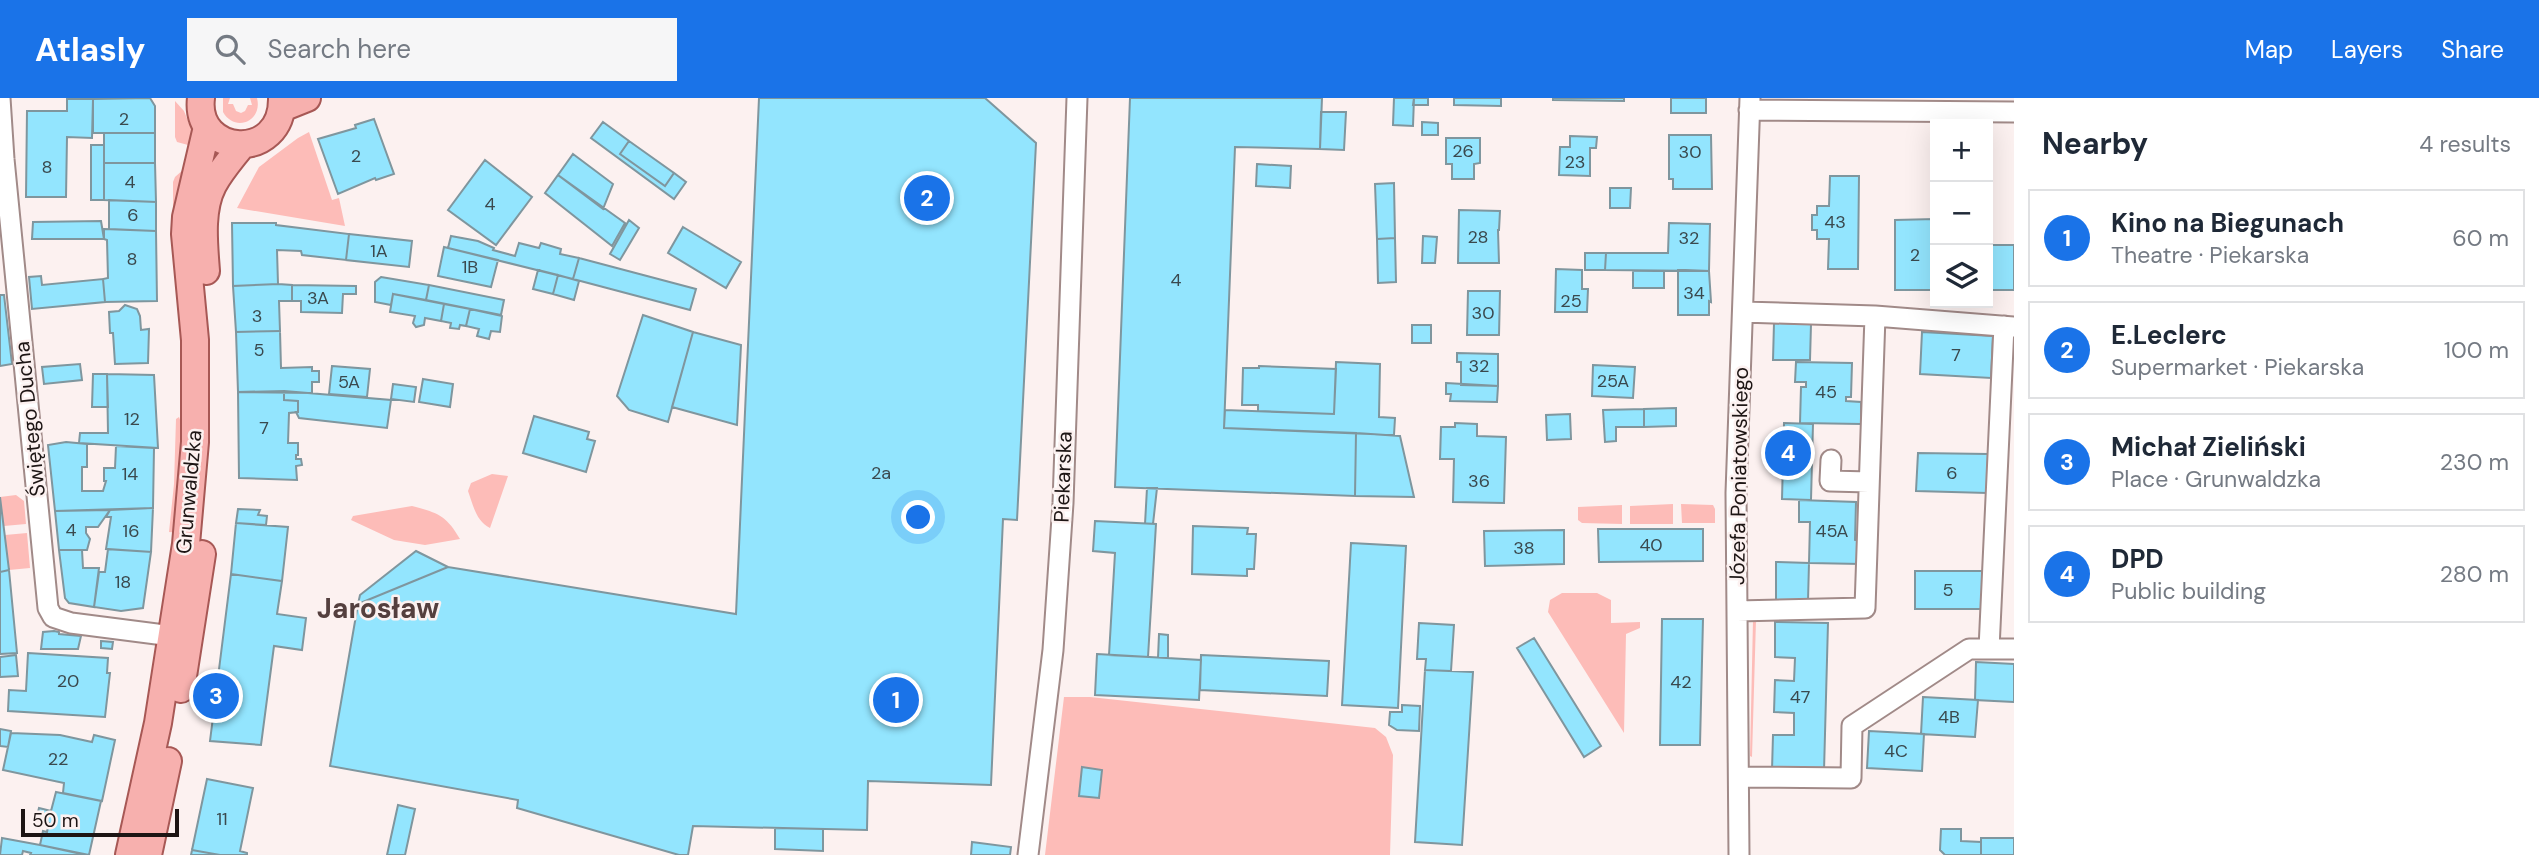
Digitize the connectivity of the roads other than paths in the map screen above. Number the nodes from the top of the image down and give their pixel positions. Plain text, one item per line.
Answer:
1 (0, 98) edge
2 (307, 98) edge
3 (1077, 98) edge
4 (282, 103) edge
5 (1750, 104) edge
6 (200, 106) edge
7 (2014, 112) edge
8 (242, 145) junction
9 (1743, 312) junction
10 (1875, 316) junction
11 (2009, 326) edge
12 (1831, 460) dead end
13 (1869, 482) junction
14 (1737, 611) junction
15 (172, 636) junction
16 (1989, 649) junction
17 (2014, 649) edge
18 (1739, 777) junction
19 (129, 855) edge
20 (148, 855) edge
21 (1028, 855) edge
22 (1739, 855) edge

1 - 15 street, Świętego Ducha
2 - 4 main road
3 - 21 street, Piekarska
4 - 8 main road
5 - 7 street
5 - 9 street, Józefa Poniatowskiego
6 - 8 main road
6 - 15 main road, Grunwaldzka
8 - 20 main road, Grunwaldzka
9 - 10 street
9 - 14 street, Józefa Poniatowskiego
10 - 11 street
10 - 13 street
11 - 16 street
12 - 13 street
13 - 14 street
14 - 18 street, Józefa Poniatowskiego
15 - 19 main road, Grunwaldzka
16 - 17 street
16 - 18 street
18 - 22 street, Józefa Poniatowskiego

